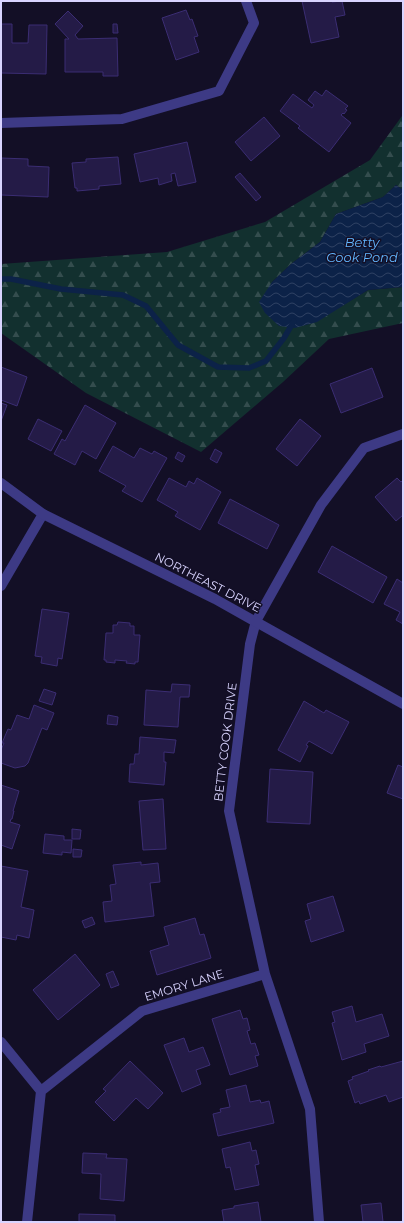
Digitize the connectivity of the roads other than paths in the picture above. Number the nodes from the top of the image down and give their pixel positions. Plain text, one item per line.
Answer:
1 (246, 1) edge
2 (1, 123) edge
3 (403, 434) edge
4 (1, 483) edge
5 (43, 514) junction
6 (1, 586) edge
7 (256, 621) junction
8 (403, 704) edge
9 (265, 974) junction
10 (1, 1042) edge
11 (41, 1091) junction
12 (27, 1222) edge
13 (319, 1222) edge

1 - 2 street
3 - 7 street, BETTY COOK DRIVE
4 - 5 street, NORTHEAST DRIVE
5 - 6 street
5 - 7 street, NORTHEAST DRIVE
7 - 8 street, NORTHEAST DRIVE
7 - 9 street, BETTY COOK DRIVE
9 - 11 street, EMORY LANE
9 - 13 street, BETTY COOK DRIVE
10 - 11 street
11 - 12 street

